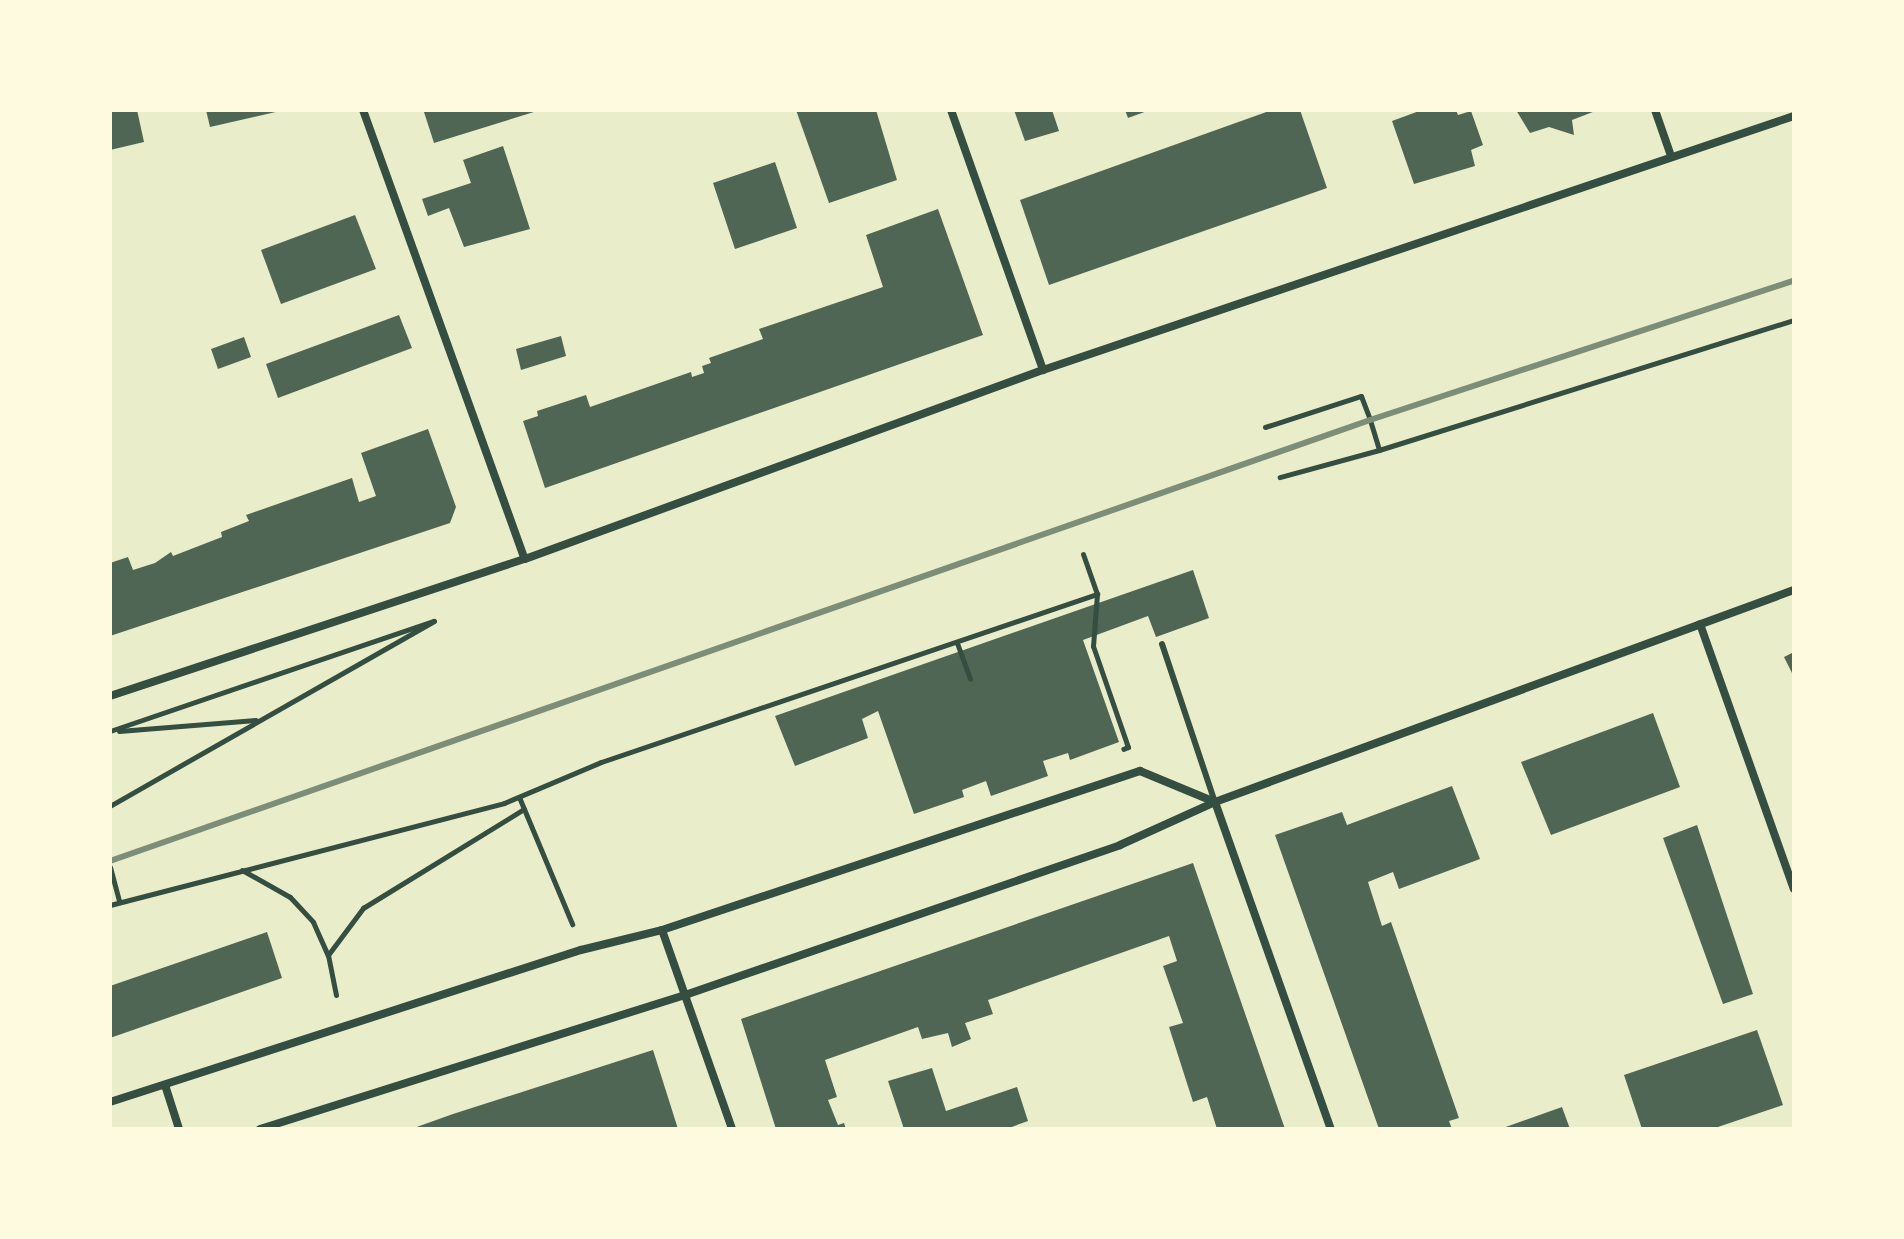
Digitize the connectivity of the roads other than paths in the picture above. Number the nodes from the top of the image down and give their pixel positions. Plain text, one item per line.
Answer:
1 (363, 110) edge
2 (951, 110) edge
3 (1655, 110) edge
4 (1794, 116) edge
5 (1671, 156) junction
6 (1043, 370) junction
7 (525, 559) junction
8 (1794, 590) edge
9 (1700, 624) junction
10 (1162, 644) dead end
11 (110, 696) edge
12 (1215, 802) junction
13 (1794, 889) edge
14 (662, 930) junction
15 (688, 994) junction
16 (165, 1085) junction
17 (110, 1102) edge
18 (179, 1129) edge
19 (260, 1129) edge
20 (732, 1129) edge
21 (1331, 1129) edge

1 - 7 street
2 - 6 street
3 - 5 street
4 - 5 street
5 - 6 street
6 - 7 street
7 - 11 street
8 - 9 street
9 - 12 street
9 - 13 street
10 - 12 lane
12 - 14 street
12 - 15 street
12 - 21 street
14 - 15 street
14 - 16 street
15 - 19 street
15 - 20 street
16 - 17 street
16 - 18 street

